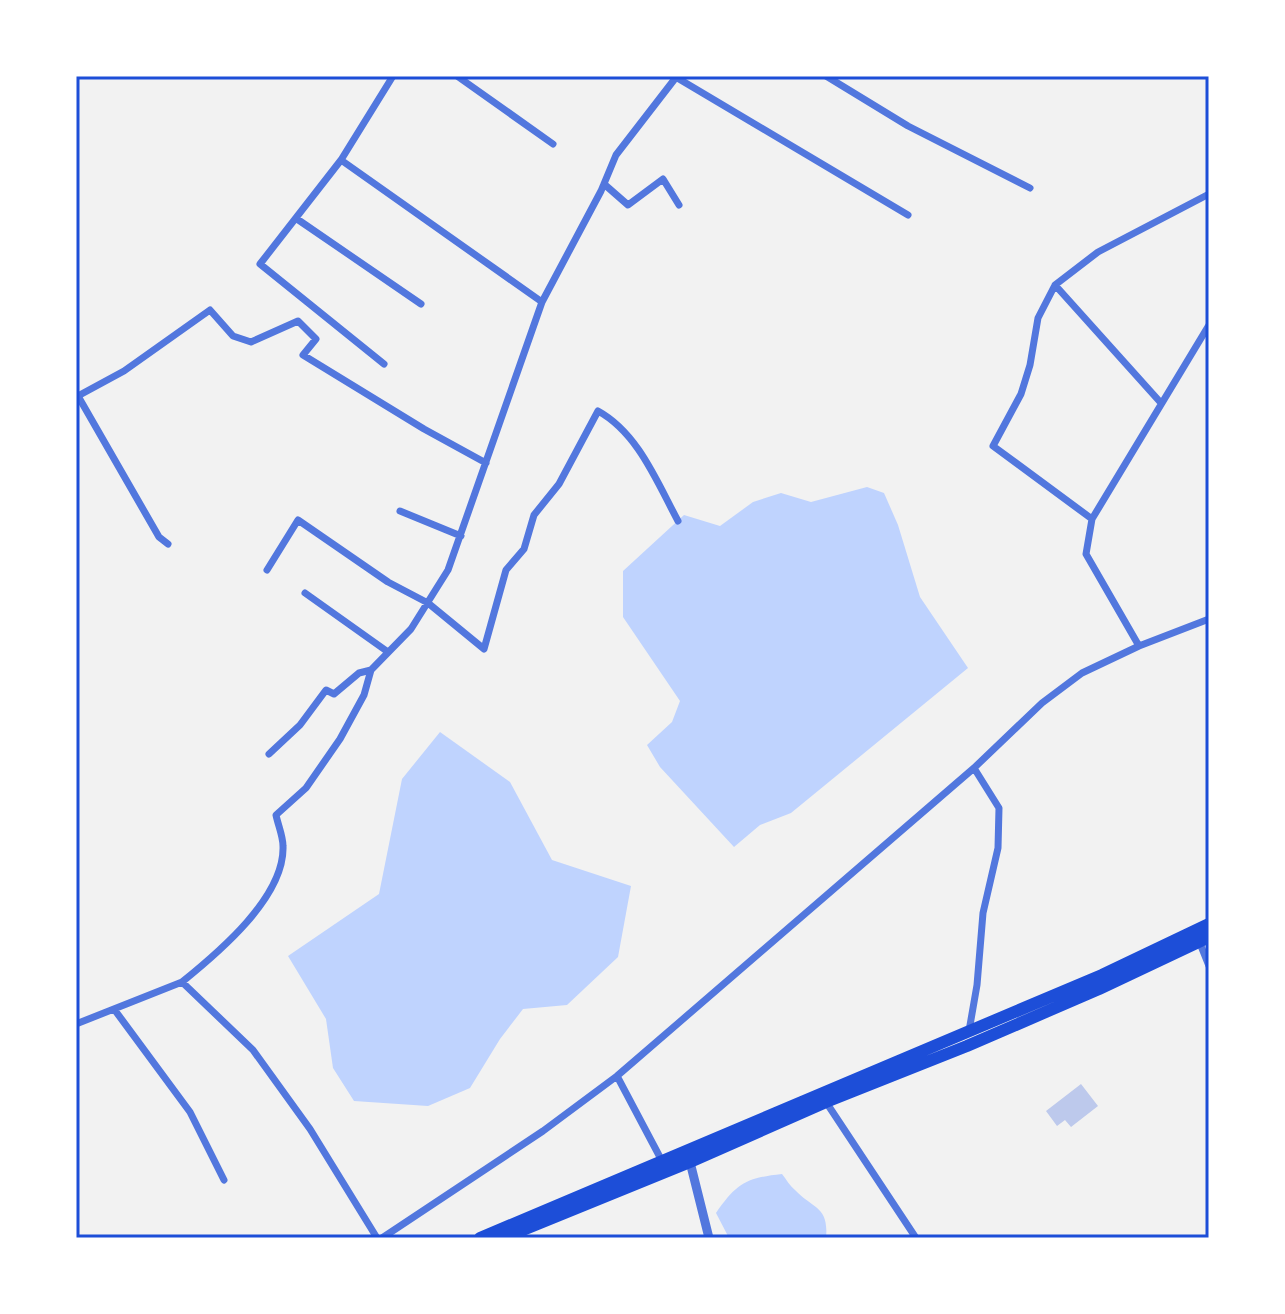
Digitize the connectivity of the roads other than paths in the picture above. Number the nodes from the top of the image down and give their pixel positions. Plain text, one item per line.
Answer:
1 (393, 76) edge
2 (457, 76) edge
3 (826, 76) edge
4 (675, 77) edge
5 (553, 144) dead end
6 (341, 160) junction
7 (604, 184) junction
8 (1030, 188) dead end
9 (1209, 194) edge
10 (679, 205) dead end
11 (908, 215) dead end
12 (297, 219) junction
13 (1055, 285) junction
14 (542, 302) junction
15 (421, 304) dead end
16 (1209, 325) edge
17 (384, 364) dead end
18 (77, 397) edge
19 (1161, 403) junction
20 (486, 463) junction
21 (400, 511) dead end
22 (1092, 519) junction
23 (678, 521) dead end
24 (461, 536) junction
25 (168, 544) dead end
26 (267, 570) dead end
27 (305, 593) dead end
28 (428, 603) junction
29 (1209, 619) edge
30 (1139, 646) junction
31 (388, 652) junction
32 (371, 670) junction
33 (269, 754) dead end
34 (974, 768) junction
35 (1209, 924) edge
36 (1204, 939) edge
37 (1209, 966) edge
38 (182, 982) junction
39 (114, 1009) junction
40 (76, 1024) edge
41 (968, 1033) junction
42 (617, 1076) junction
43 (826, 1102) junction
44 (690, 1162) junction
45 (662, 1167) junction
46 (224, 1180) dead end
47 (380, 1238) edge
48 (480, 1238) edge
49 (503, 1238) edge
50 (709, 1238) edge
51 (916, 1238) edge

1 - 6 street
2 - 5 street
3 - 8 street
4 - 7 street
4 - 11 street
6 - 12 street
6 - 14 street
7 - 10 street
7 - 14 street
9 - 13 street
12 - 15 street
12 - 17 street
13 - 19 street
13 - 22 street
14 - 20 street
16 - 19 street
18 - 20 street
18 - 25 street
19 - 22 street
20 - 24 street
21 - 24 street
22 - 30 street
23 - 28 street
24 - 28 street
26 - 28 street
27 - 31 street
28 - 31 street
29 - 30 street
30 - 34 street
31 - 32 street
32 - 33 street
32 - 38 street
34 - 41 street
34 - 42 street
35 - 41 highway
36 - 37 street
36 - 43 highway
38 - 39 street
38 - 47 street
39 - 40 street
39 - 46 street
41 - 45 highway
42 - 45 street
42 - 47 street
43 - 44 highway
43 - 51 street
44 - 45 highway
44 - 50 street
45 - 48 highway
45 - 49 highway

